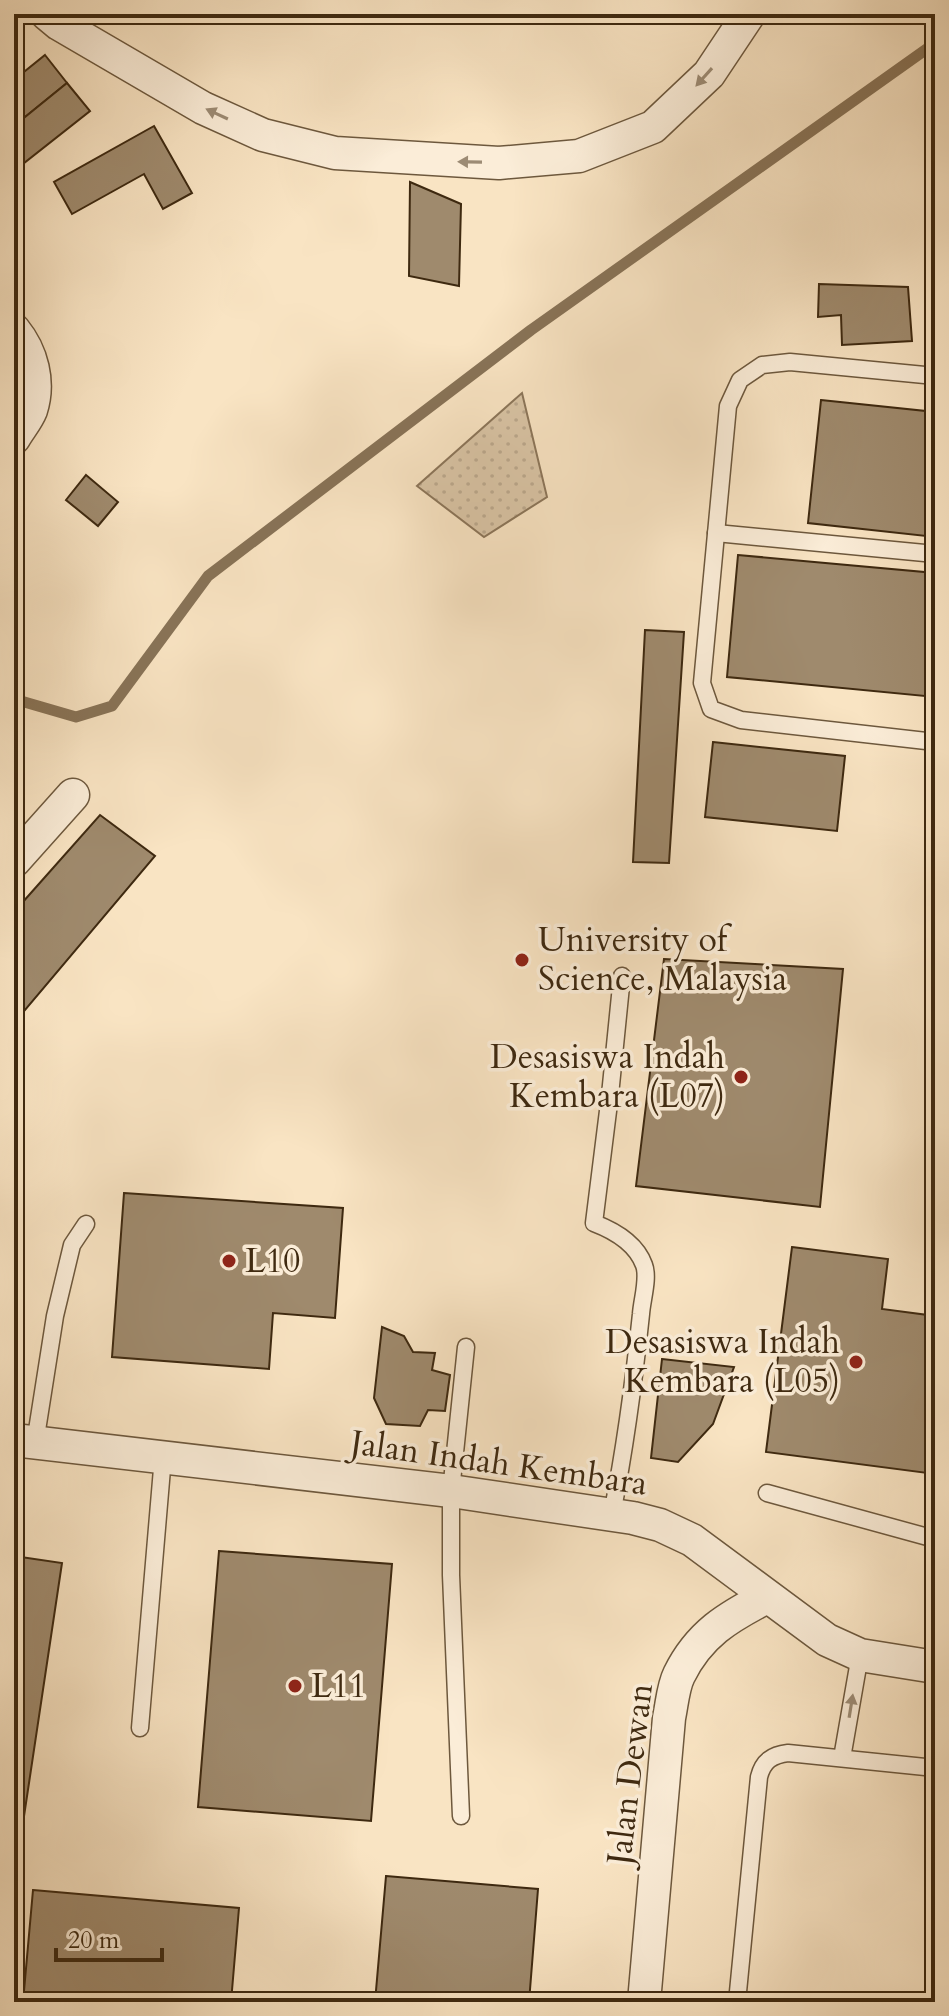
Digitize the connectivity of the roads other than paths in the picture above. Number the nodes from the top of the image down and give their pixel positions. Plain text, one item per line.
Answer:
1 (47, 14) edge
2 (749, 14) edge
3 (14, 330) edge
4 (935, 376) edge
5 (14, 438) edge
6 (716, 533) junction
7 (935, 554) edge
8 (935, 742) edge
9 (73, 795) dead end
10 (14, 861) edge
11 (622, 976) dead end
12 (86, 1224) dead end
13 (466, 1347) dead end
14 (24, 1441) edge
15 (163, 1457) junction
16 (451, 1491) junction
17 (767, 1493) dead end
18 (612, 1514) junction
19 (935, 1539) edge
20 (767, 1597) junction
21 (860, 1655) junction
22 (935, 1667) edge
23 (140, 1728) dead end
24 (842, 1758) junction
25 (935, 1768) edge
26 (461, 1816) dead end
27 (644, 2002) edge
28 (737, 2002) edge

2 -> 1 street
3 - 5 street
4 - 6 lane
6 - 7 lane
6 - 8 lane
9 - 10 street
11 - 18 lane
12 - 14 lane
13 - 16 lane
14 - 15 street, Jalan Indah Kembara
15 - 16 street, Jalan Indah Kembara
15 - 23 lane
16 - 18 street, Jalan Indah Kembara
16 - 26 lane
17 - 19 lane
18 - 20 street, Jalan Indah Kembara
20 - 21 street, Jalan Indah Kembara
20 - 27 street, Jalan Dewan
21 - 22 street, Jalan Indah Kembara
24 -> 21 lane
24 - 25 lane
24 - 28 lane

